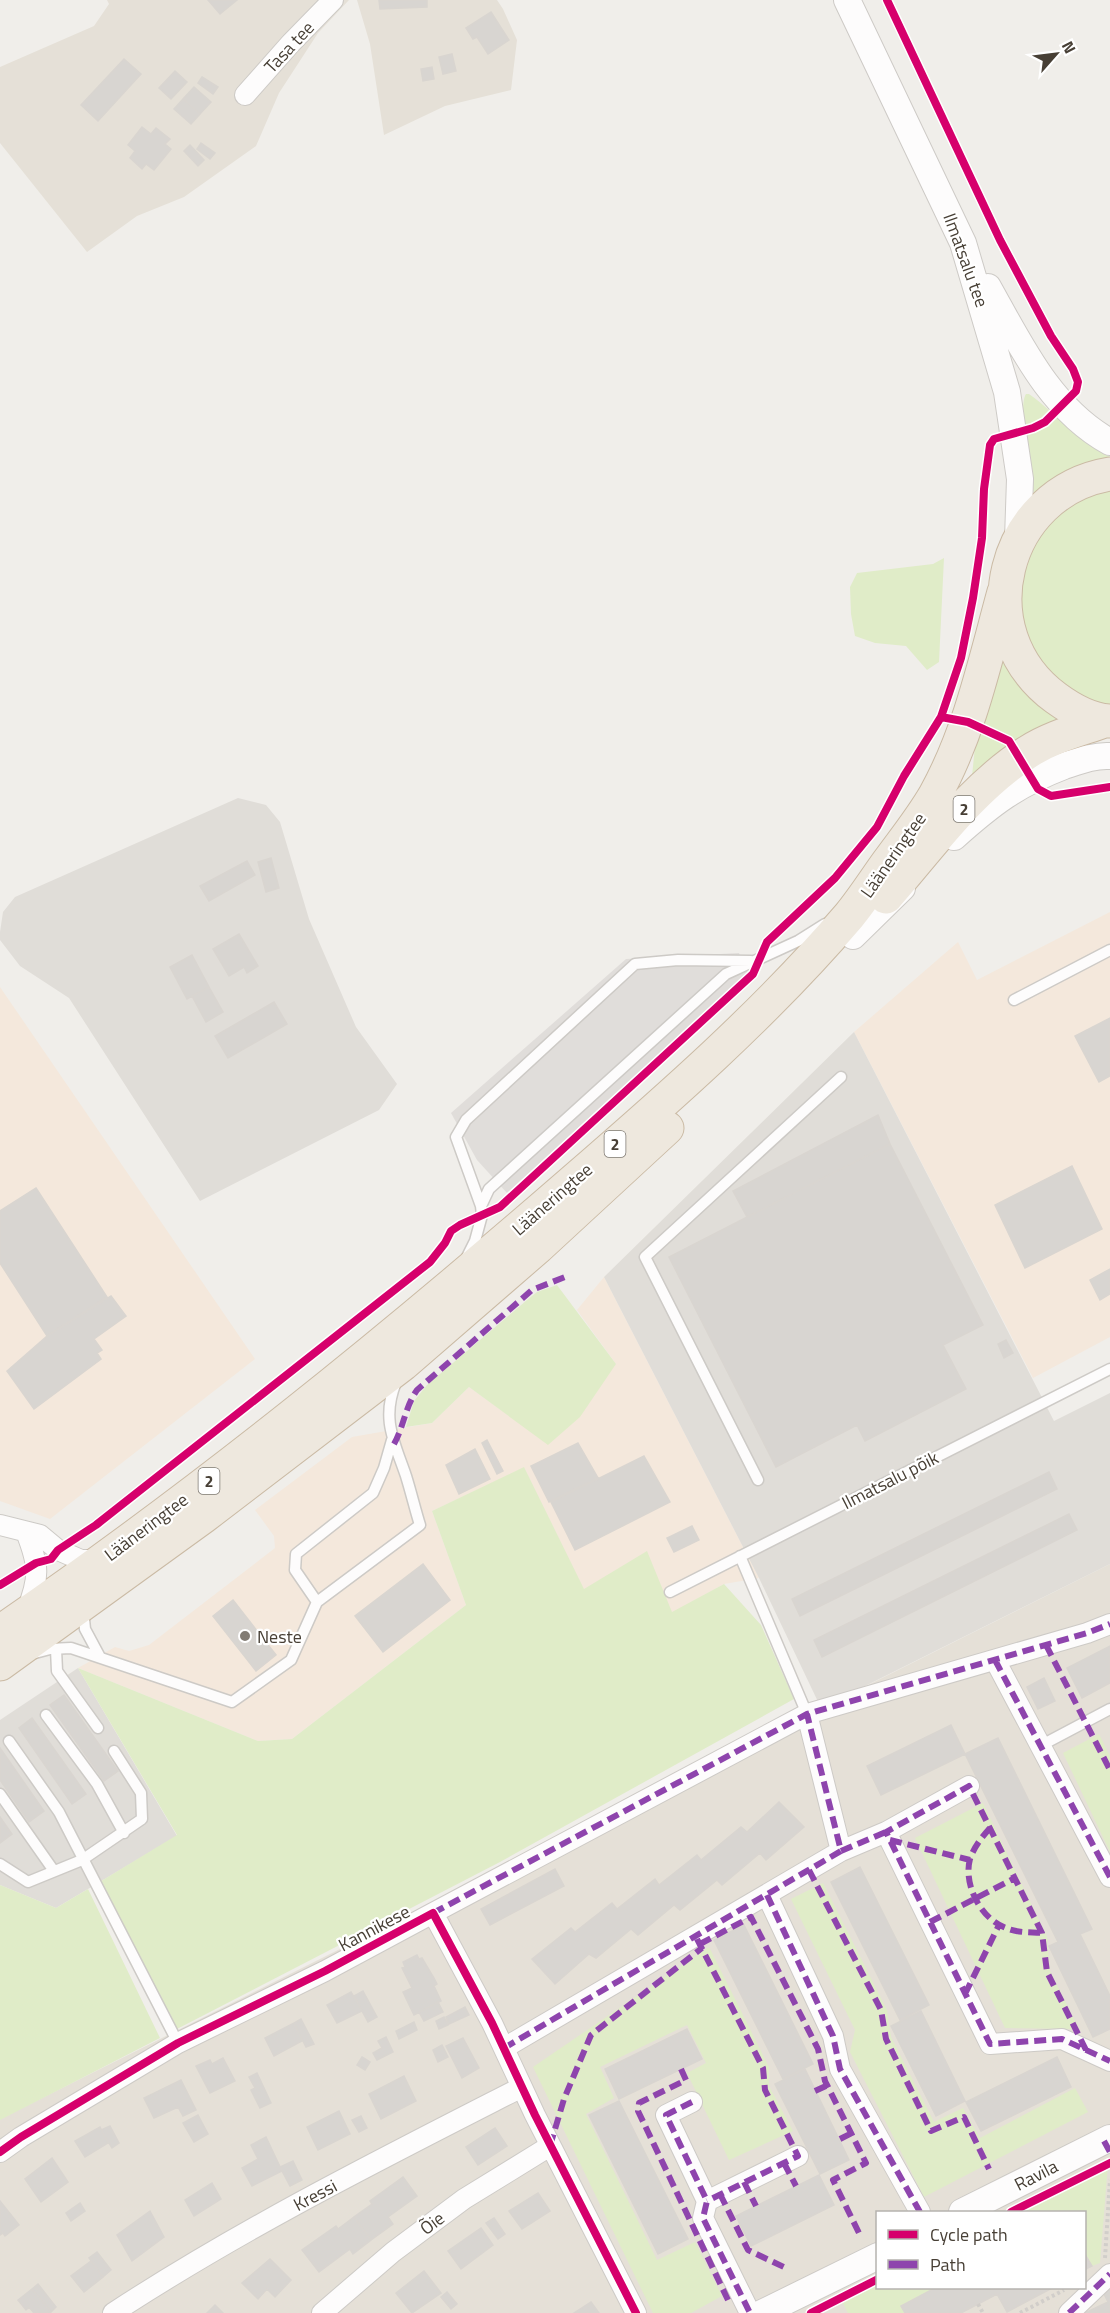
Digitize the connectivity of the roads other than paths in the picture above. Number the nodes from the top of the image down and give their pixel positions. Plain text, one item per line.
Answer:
1 (333, 0) edge
2 (847, 0) edge
3 (245, 95) dead end
4 (963, 243) junction
5 (1110, 442) edge
6 (1110, 474) edge
7 (1018, 539) junction
8 (1004, 592) junction
9 (1108, 722) edge
10 (1110, 756) edge
11 (884, 868) junction
12 (853, 936) junction
13 (1110, 950) edge
14 (754, 961) junction
15 (1014, 999) dead end
16 (841, 1077) dead end
17 (481, 1206) junction
18 (444, 1290) junction
19 (403, 1364) junction
20 (1110, 1369) edge
21 (392, 1440) junction
22 (758, 1480) dead end
23 (0, 1525) edge
24 (26, 1532) junction
25 (740, 1556) junction
26 (102, 1560) junction
27 (670, 1592) dead end
28 (317, 1602) junction
29 (82, 1606) junction
30 (13, 1624) edge
31 (1110, 1624) edge
32 (56, 1649) junction
33 (100, 1658) junction
34 (995, 1660) junction
35 (0, 1664) edge
36 (0, 1671) edge
37 (1110, 1709) edge
38 (807, 1714) junction
39 (46, 1715) dead end
40 (98, 1728) dead end
41 (9, 1741) dead end
42 (1040, 1746) junction
43 (114, 1751) dead end
44 (969, 1786) dead end
45 (0, 1794) edge
46 (886, 1832) junction
47 (124, 1833) junction
48 (841, 1851) junction
49 (82, 1860) junction
50 (0, 1864) edge
51 (54, 1871) junction
52 (1110, 1877) edge
53 (766, 1895) junction
54 (433, 1913) junction
55 (178, 2043) junction
56 (504, 2048) junction
57 (1110, 2061) edge
58 (522, 2087) junction
59 (692, 2102) dead end
60 (1108, 2144) edge
61 (550, 2146) junction
62 (0, 2152) edge
63 (798, 2156) dead end
64 (707, 2201) junction
65 (919, 2211) edge
66 (964, 2211) edge
67 (876, 2257) edge
68 (1107, 2266) edge
69 (113, 2313) edge
70 (322, 2313) edge
71 (636, 2313) edge
72 (750, 2313) edge
73 (762, 2313) edge
74 (1069, 2313) edge

1 - 3 street, Tasa tee
2 - 4 street, Ilmatsalu tee
4 - 5 street
4 - 7 street, Ilmatsalu tee
6 - 7 highway
7 - 8 highway
8 - 9 highway
8 - 11 highway, Lääneringtee / 2
9 - 12 highway, Lääneringtee / 2
10 - 12 street
11 - 14 lane
11 - 18 highway, Lääneringtee / 2
12 - 19 highway, Lääneringtee / 2
13 - 15 lane
14 - 17 lane
14 - 17 lane
16 - 22 lane
17 - 18 lane
18 - 26 highway, Lääneringtee / 2
19 - 21 lane
19 - 29 highway, Lääneringtee / 2
20 - 25 lane, Ilmatsalu põik
21 - 28 lane
21 - 28 lane
23 - 24 street
24 - 26 street
24 - 30 street
25 - 27 lane, Ilmatsalu põik
25 - 38 lane
26 - 29 lane
26 - 30 highway, Lääneringtee / 2
28 - 33 lane
29 - 33 lane
29 - 35 highway, Lääneringtee / 2
31 - 34 street
32 - 33 lane
32 - 36 lane
32 - 40 lane
34 - 38 street
34 - 42 street
37 - 42 lane
38 - 48 street
38 - 54 street
39 - 47 lane
41 - 49 lane
42 - 52 street
43 - 47 lane
44 - 46 street
45 - 51 lane
46 - 48 street
46 - 57 street
47 - 49 lane
48 - 53 street
49 - 51 lane
49 - 55 lane
50 - 51 lane
53 - 56 street
53 - 65 street
54 - 55 street, Kannikese
54 - 56 street, Kannikese
55 - 62 street, Kannikese
56 - 58 street, Kannikese
58 - 61 street, Kannikese
58 - 69 street, Kressi
59 - 64 street
60 - 66 street, Ravila
61 - 70 street, Õie
61 - 71 street, Kannikese
63 - 64 street
64 - 72 street
67 - 73 street
68 - 74 street

